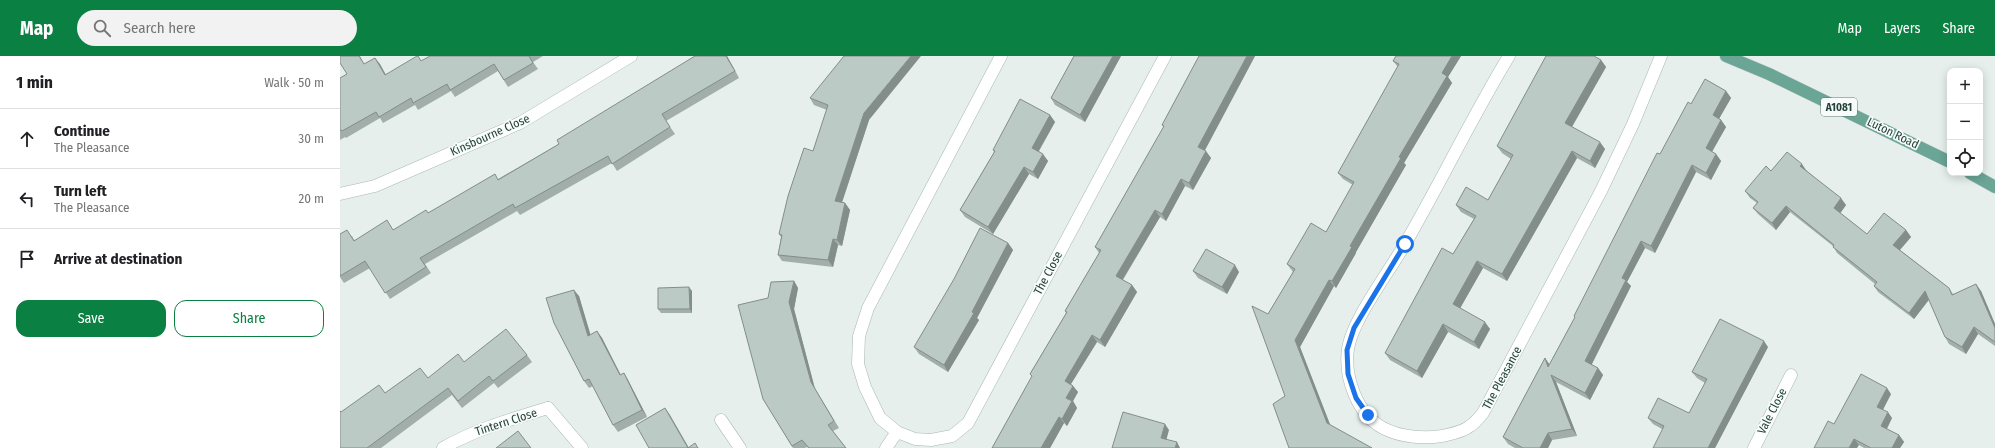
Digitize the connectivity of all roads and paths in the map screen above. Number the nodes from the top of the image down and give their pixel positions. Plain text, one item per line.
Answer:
1 (631, 56) edge
2 (1001, 56) edge
3 (1166, 56) edge
4 (1509, 56) edge
5 (1661, 56) edge
6 (1726, 56) edge
7 (1947, 161) edge
8 (1975, 176) edge
9 (1995, 187) edge
10 (340, 194) edge
11 (1790, 375) dead end
12 (721, 420) dead end
13 (897, 432) junction
14 (442, 448) edge
15 (582, 448) edge
16 (740, 448) edge
17 (886, 448) edge
18 (1754, 448) edge

1 - 10 street, Kinsbourne Close
2 - 13 street, The Close
3 - 13 street, The Close
4 - 5 street, The Pleasance
6 - 7 main road, Luton Road / A1081
8 - 9 main road
11 - 18 street, Vale Close
12 - 16 street
13 - 17 street
14 - 15 street, Tintern Close

